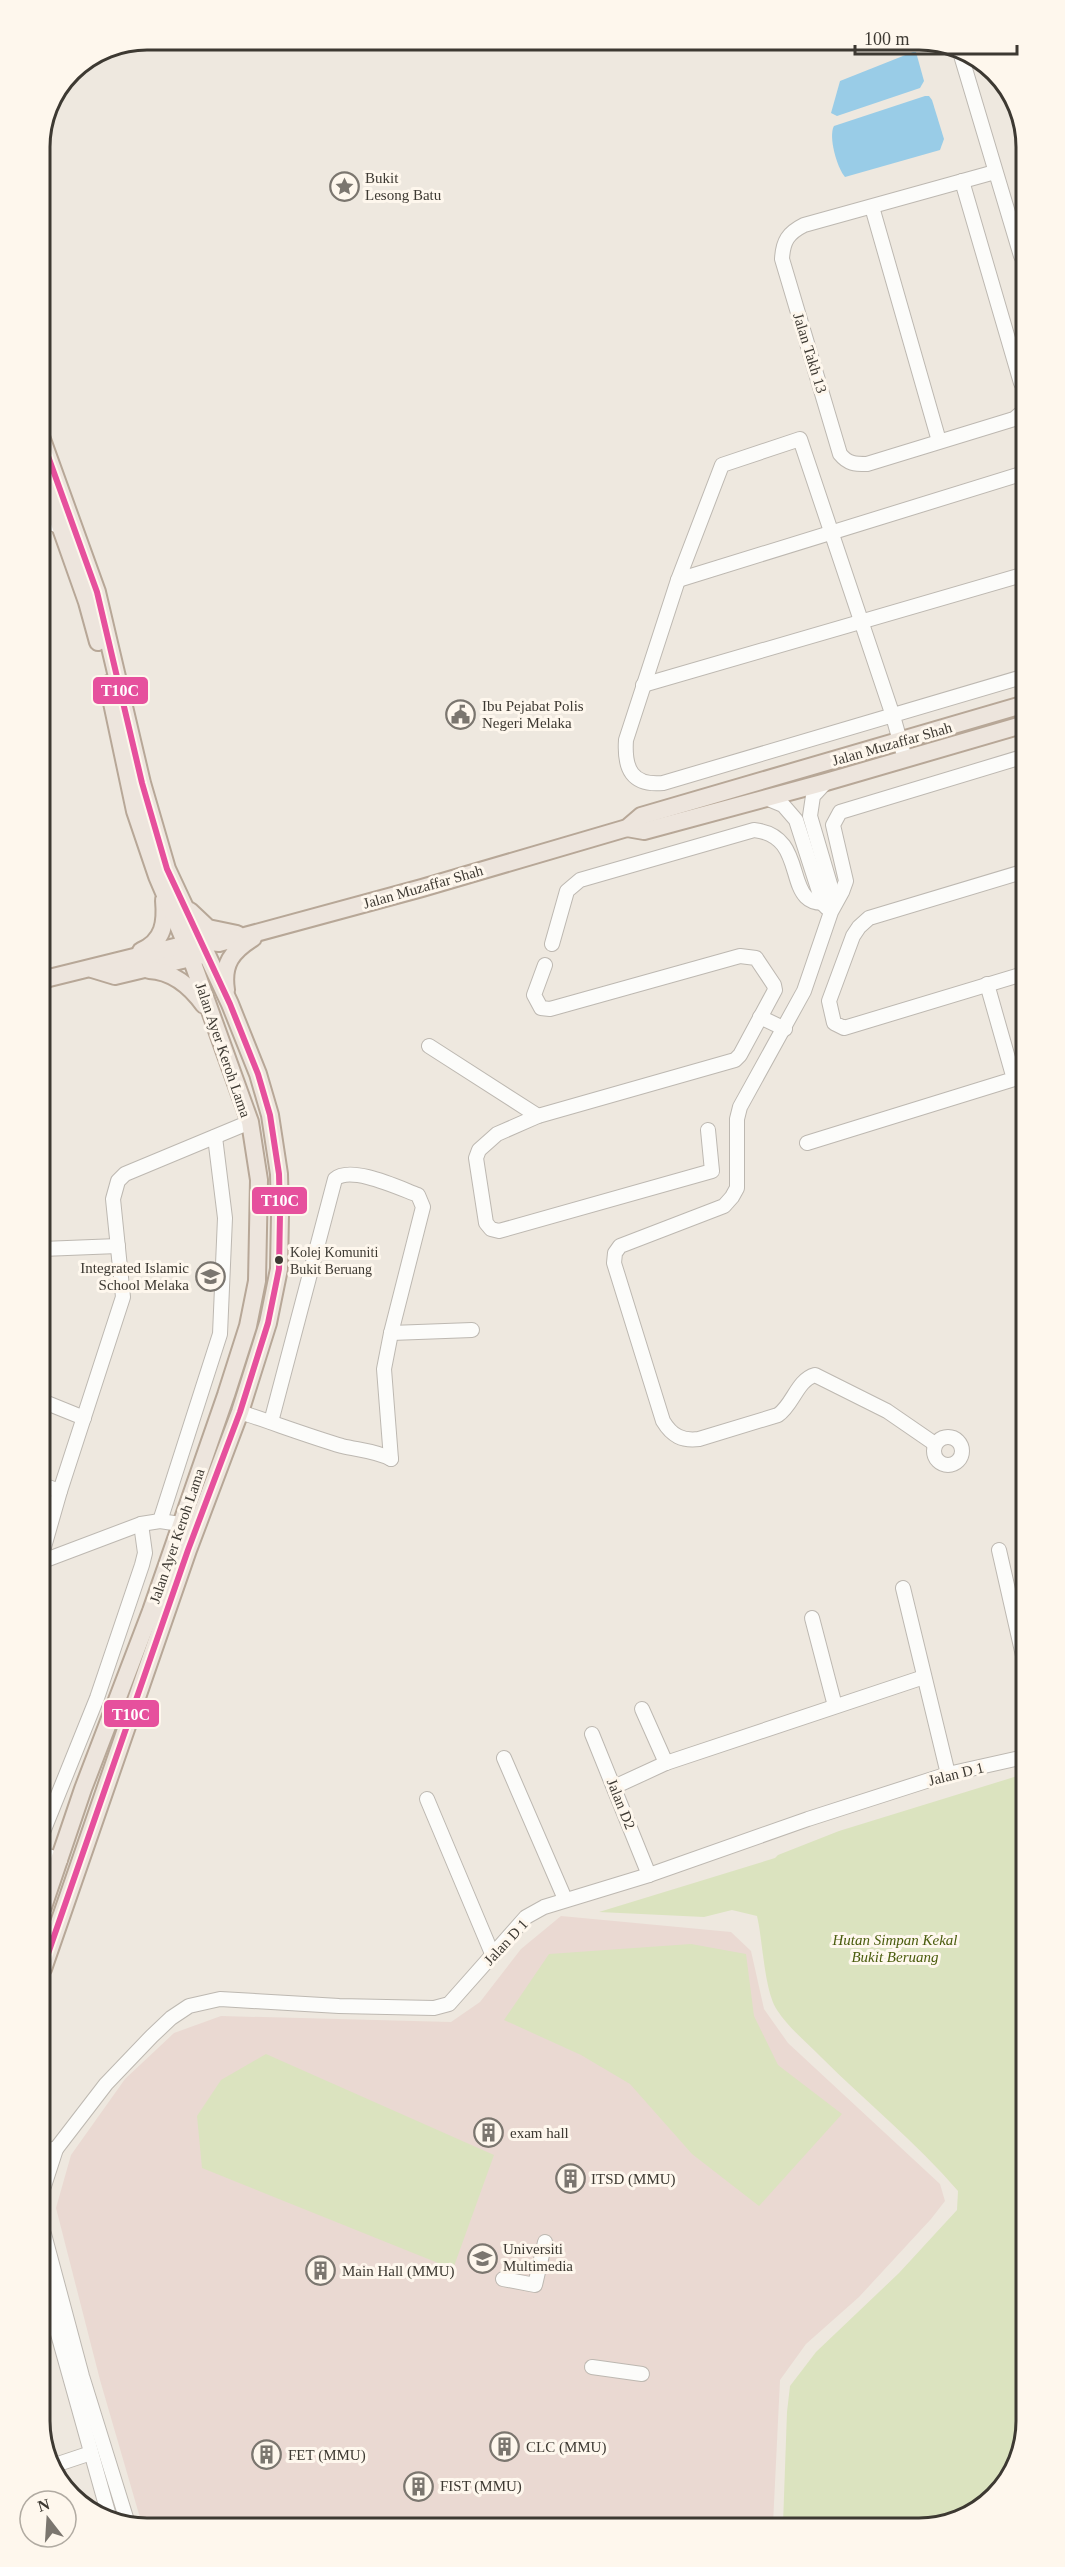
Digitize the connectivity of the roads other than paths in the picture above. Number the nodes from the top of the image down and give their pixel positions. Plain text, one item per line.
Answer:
1 (962, 60) edge
2 (995, 172) junction
3 (962, 181) junction
4 (872, 207) junction
5 (1016, 230) edge
6 (1016, 366) edge
7 (1016, 417) edge
8 (939, 441) junction
9 (50, 462) edge
10 (1016, 476) edge
11 (50, 497) edge
12 (50, 523) edge
13 (61, 527) junction
14 (831, 531) junction
15 (1016, 576) edge
16 (678, 580) junction
17 (861, 621) junction
18 (1016, 679) edge
19 (644, 685) junction
20 (1016, 707) edge
21 (893, 716) junction
22 (1016, 726) edge
23 (900, 741) junction
24 (905, 759) junction
25 (1016, 759) edge
26 (826, 782) junction
27 (766, 798) junction
28 (627, 828) junction
29 (1016, 874) edge
30 (170, 891) junction
31 (830, 906) junction
32 (259, 932) junction
33 (552, 944) dead end
34 (195, 950) junction
35 (124, 959) junction
36 (545, 965) dead end
37 (92, 969) junction
38 (140, 970) junction
39 (1016, 976) edge
40 (50, 978) edge
41 (987, 984) junction
42 (806, 985) junction
43 (831, 994) junction
44 (230, 1004) junction
45 (760, 1017) junction
46 (213, 1018) junction
47 (785, 1029) junction
48 (752, 1032) junction
49 (776, 1044) junction
50 (429, 1046) dead end
51 (1016, 1072) edge
52 (1016, 1079) edge
53 (538, 1116) junction
54 (250, 1122) junction
55 (708, 1130) dead end
56 (215, 1137) junction
57 (807, 1143) dead end
58 (118, 1246) junction
59 (50, 1249) edge
60 (472, 1330) dead end
61 (391, 1333) junction
62 (50, 1404) edge
63 (240, 1412) junction
64 (84, 1418) junction
65 (270, 1422) junction
66 (325, 1441) junction
67 (935, 1444) dead end
68 (321, 1456) dead end
69 (50, 1488) edge
70 (60, 1491) junction
71 (160, 1521) junction
72 (141, 1524) junction
73 (180, 1524) junction
74 (50, 1526) edge
75 (999, 1550) dead end
76 (50, 1558) edge
77 (903, 1588) dead end
78 (812, 1618) dead end
79 (1016, 1625) edge
80 (924, 1677) junction
81 (835, 1706) junction
82 (642, 1709) dead end
83 (592, 1734) dead end
84 (504, 1758) dead end
85 (1016, 1759) edge
86 (666, 1763) junction
87 (948, 1774) junction
88 (614, 1787) junction
89 (428, 1799) dead end
90 (99, 1806) junction
91 (50, 1815) edge
92 (50, 1856) edge
93 (60, 1860) junction
94 (649, 1875) junction
95 (50, 1888) edge
96 (565, 1899) junction
97 (57, 1931) junction
98 (50, 1951) edge
99 (493, 1956) junction
100 (50, 2149) edge
101 (545, 2242) dead end
102 (50, 2256) edge
103 (503, 2279) dead end
104 (50, 2306) edge
105 (592, 2367) dead end
106 (642, 2374) dead end
107 (91, 2453) junction
108 (60, 2463) edge
109 (107, 2509) edge
110 (125, 2515) edge

1 - 2 street
2 - 3 street
2 - 5 street
3 - 4 street
3 - 6 street
4 - 8 street
4 - 8 street, Jalan Takh 13
7 - 8 street
9 - 30 main road, Jalan Ayer Keroh Lama
10 - 14 street
11 - 13 main road, Jalan Ayer Keroh Lama
12 - 13 street
13 - 30 main road, Jalan Ayer Keroh Lama
14 - 16 street
14 - 16 street
14 - 17 street
15 - 17 street
16 - 19 street
17 - 19 street
17 - 21 street
18 - 21 street
19 - 21 street
20 - 23 main road, Jalan Muzaffar Shah
21 - 23 street
22 - 24 main road, Jalan Muzaffar Shah
23 - 24 street
23 - 28 main road, Jalan Muzaffar Shah
24 - 26 main road, Jalan Muzaffar Shah
25 - 31 street
26 - 27 main road, Jalan Muzaffar Shah
26 - 31 street
27 - 28 main road, Jalan Muzaffar Shah
27 - 31 street
28 - 32 main road, Jalan Muzaffar Shah
29 - 43 street
30 - 32 main road
30 - 34 main road, Jalan Ayer Keroh Lama
30 - 35 main road
31 - 33 street
31 - 42 street
32 - 34 main road, Jalan Muzaffar Shah
32 - 44 main road
34 - 35 main road
34 - 38 main road
34 - 44 main road, Jalan Ayer Keroh Lama
34 - 46 main road, Jalan Ayer Keroh Lama
35 - 37 main road
36 - 45 street
37 - 38 main road
37 - 40 main road
38 - 46 main road
39 - 41 street
41 - 43 street
41 - 51 street
42 - 43 street
42 - 47 street
44 - 63 main road, Jalan Ayer Keroh Lama
45 - 47 street
45 - 48 street
46 - 54 main road, Jalan Ayer Keroh Lama
47 - 49 street
48 - 49 street
48 - 53 street
49 - 67 street
50 - 53 street
52 - 57 street
53 - 55 street
54 - 56 street
54 - 73 main road, Jalan Ayer Keroh Lama
56 - 58 street
56 - 71 street
58 - 59 street
58 - 64 street
60 - 61 street
61 - 65 street
61 - 66 street
62 - 64 street
63 - 65 street
63 - 90 main road, Jalan Ayer Keroh Lama
64 - 70 street
65 - 66 street
66 - 68 street
69 - 70 street
70 - 74 street
71 - 72 street
71 - 73 street
72 - 76 street
72 - 91 street
73 - 93 main road, Jalan Ayer Keroh Lama
75 - 79 street
77 - 80 street
78 - 81 street
80 - 81 street
80 - 87 street
81 - 86 street
82 - 86 street
83 - 88 street, Jalan D2
84 - 96 street
85 - 87 street, Jalan D 1
86 - 88 street
87 - 94 street, Jalan D 1
88 - 94 street, Jalan D2
89 - 99 street
90 - 93 main road
90 - 97 main road, Jalan Ayer Keroh Lama
92 - 93 street
93 - 95 main road, Jalan Ayer Keroh Lama
93 - 97 main road
94 - 96 street, Jalan D 1
96 - 99 street, Jalan D 1
97 - 98 main road, Jalan Ayer Keroh Lama
99 - 100 street, Jalan D 1
101 - 103 street
102 - 110 street
104 - 107 street
105 - 106 street
107 - 108 street
107 - 109 street

